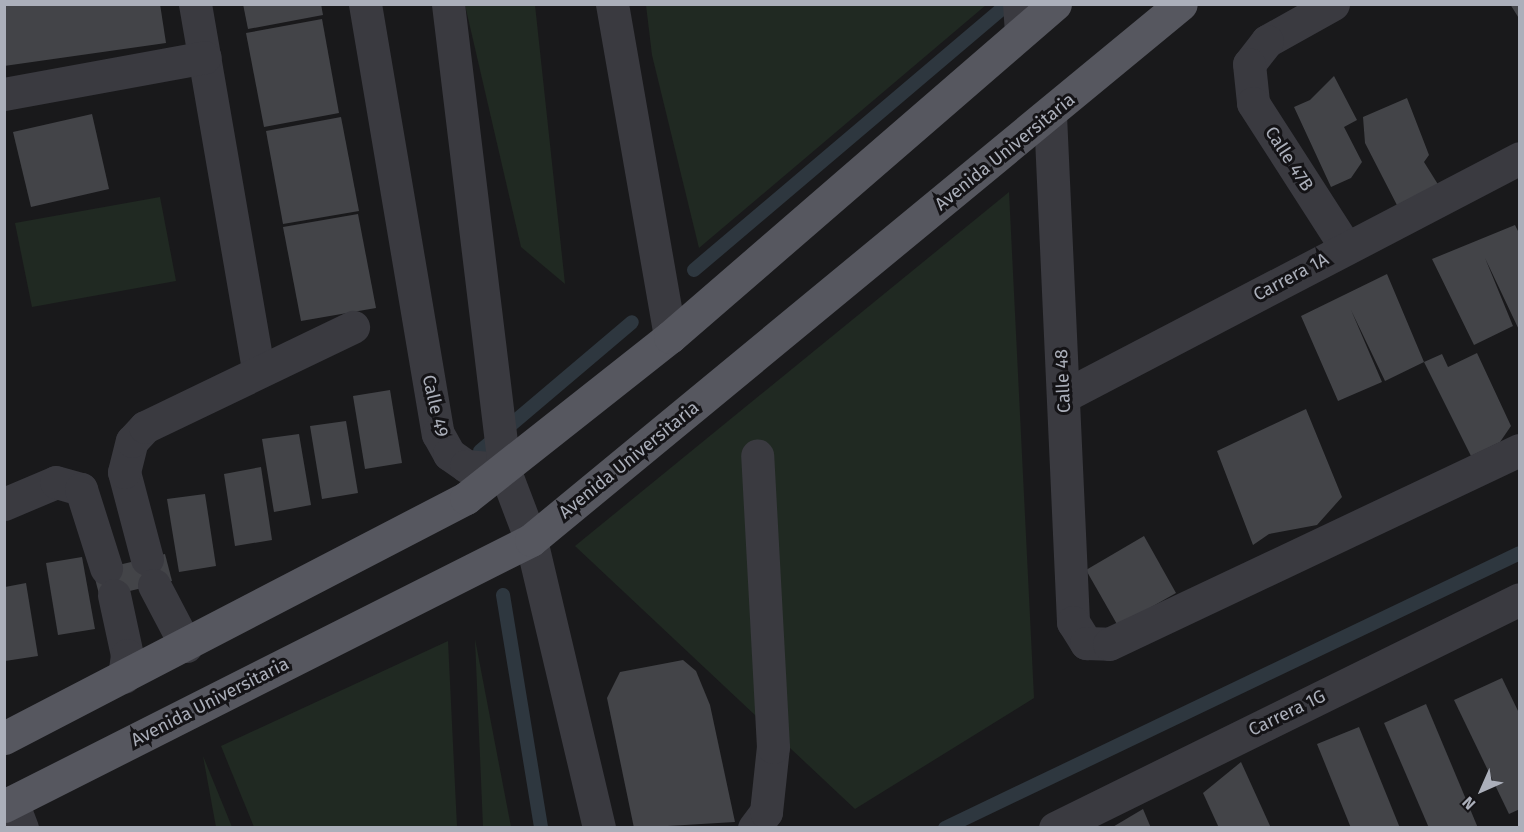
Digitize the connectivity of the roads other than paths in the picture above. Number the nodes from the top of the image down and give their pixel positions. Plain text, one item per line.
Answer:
1 (195, 4) edge
2 (365, 4) edge
3 (448, 4) edge
4 (612, 4) edge
5 (1055, 4) edge
6 (1181, 4) edge
7 (1333, 4) edge
8 (1020, 18) edge
9 (205, 57) junction
10 (4, 94) edge
11 (1050, 115) junction
12 (1520, 158) edge
13 (1346, 248) junction
14 (353, 327) dead end
15 (670, 337) junction
16 (258, 370) junction
17 (1064, 396) junction
18 (1520, 450) edge
19 (757, 455) dead end
20 (504, 469) junction
21 (4, 504) edge
22 (531, 540) junction
23 (1520, 599) edge
24 (186, 646) junction
25 (124, 677) junction
26 (4, 738) edge
27 (13, 812) edge
28 (599, 828) edge
29 (754, 828) edge
30 (1055, 828) edge

1 - 9 street
2 - 20 street, Calle 49
3 - 20 street
4 - 15 street
5 - 8 main road
6 - 11 main road, Avenida Universitaria
7 - 13 street, Calle 47B
8 - 15 main road
9 - 10 street
9 - 16 street
11 - 17 street, Calle 48
11 - 22 main road, Avenida Universitaria
12 - 13 street, Carrera 1A
13 - 17 street, Carrera 1A
14 - 16 street
15 - 20 main road
16 - 24 street
17 - 18 street, Calle 48
19 - 29 street
20 - 22 street
20 - 24 main road
21 - 25 street
22 - 27 main road, Avenida Universitaria
22 - 28 street
23 - 30 street, Carrera 1G
24 - 25 main road
25 - 26 main road

